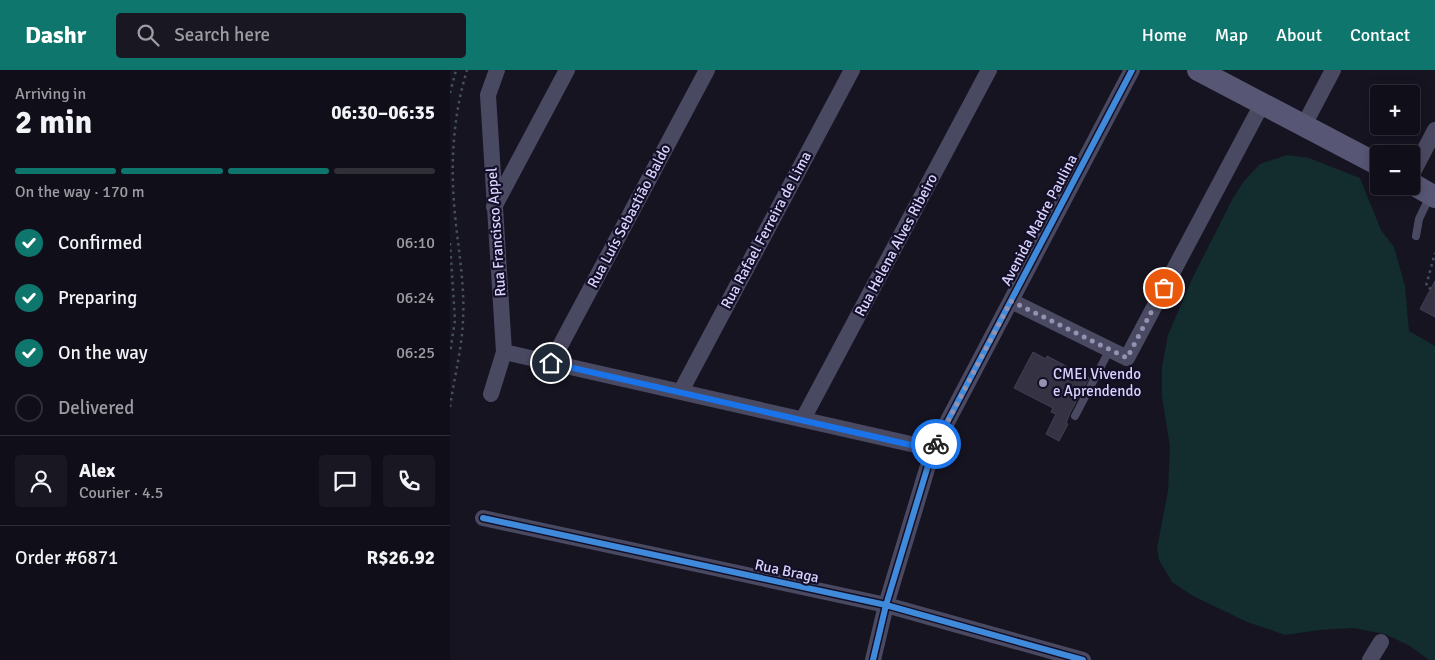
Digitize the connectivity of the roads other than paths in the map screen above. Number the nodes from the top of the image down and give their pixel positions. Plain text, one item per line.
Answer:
1 (497, 70) edge
2 (567, 70) edge
3 (707, 70) edge
4 (852, 70) edge
5 (990, 70) edge
6 (1132, 70) edge
7 (1198, 70) edge
8 (1333, 70) edge
9 (1262, 104) junction
10 (1304, 125) junction
11 (1435, 130) edge
12 (1420, 159) edge
13 (1370, 160) edge
14 (1420, 188) edge
15 (1433, 195) edge
16 (493, 207) junction
17 (1416, 236) dead end
18 (1011, 301) junction
19 (1110, 349) junction
20 (504, 352) junction
21 (551, 363) junction
22 (681, 391) junction
23 (491, 394) dead end
24 (1075, 416) dead end
25 (803, 420) junction
26 (933, 450) junction
27 (482, 518) dead end
28 (886, 605) junction
29 (1381, 642) dead end
30 (873, 660) edge
31 (1084, 660) edge
32 (1370, 660) edge

1 - 16 street, Rua Francisco Appel
2 - 16 street
3 - 21 street, Rua Luís Sebastião Baldo
4 - 22 street, Rua Rafael Ferreira de Lima
5 - 25 street, Rua Helena Alves Ribeiro
6 - 18 street, Avenida Madre Paulina
7 - 9 street
8 - 10 street
9 - 10 street
9 - 19 street
10 - 13 street
11 - 12 street
14 - 15 street
15 - 17 lane
16 - 20 street, Rua Francisco Appel
18 - 19 street
18 - 26 street, Avenida Madre Paulina
19 - 24 lane
20 - 21 street
20 - 23 street, Rua Francisco Appel
21 - 22 street
22 - 25 street
25 - 26 street
26 - 28 street, Avenida Madre Paulina
27 - 28 street, Rua Braga
28 - 30 street, Avenida Madre Paulina
28 - 31 street, Rua Braga
29 - 32 street

